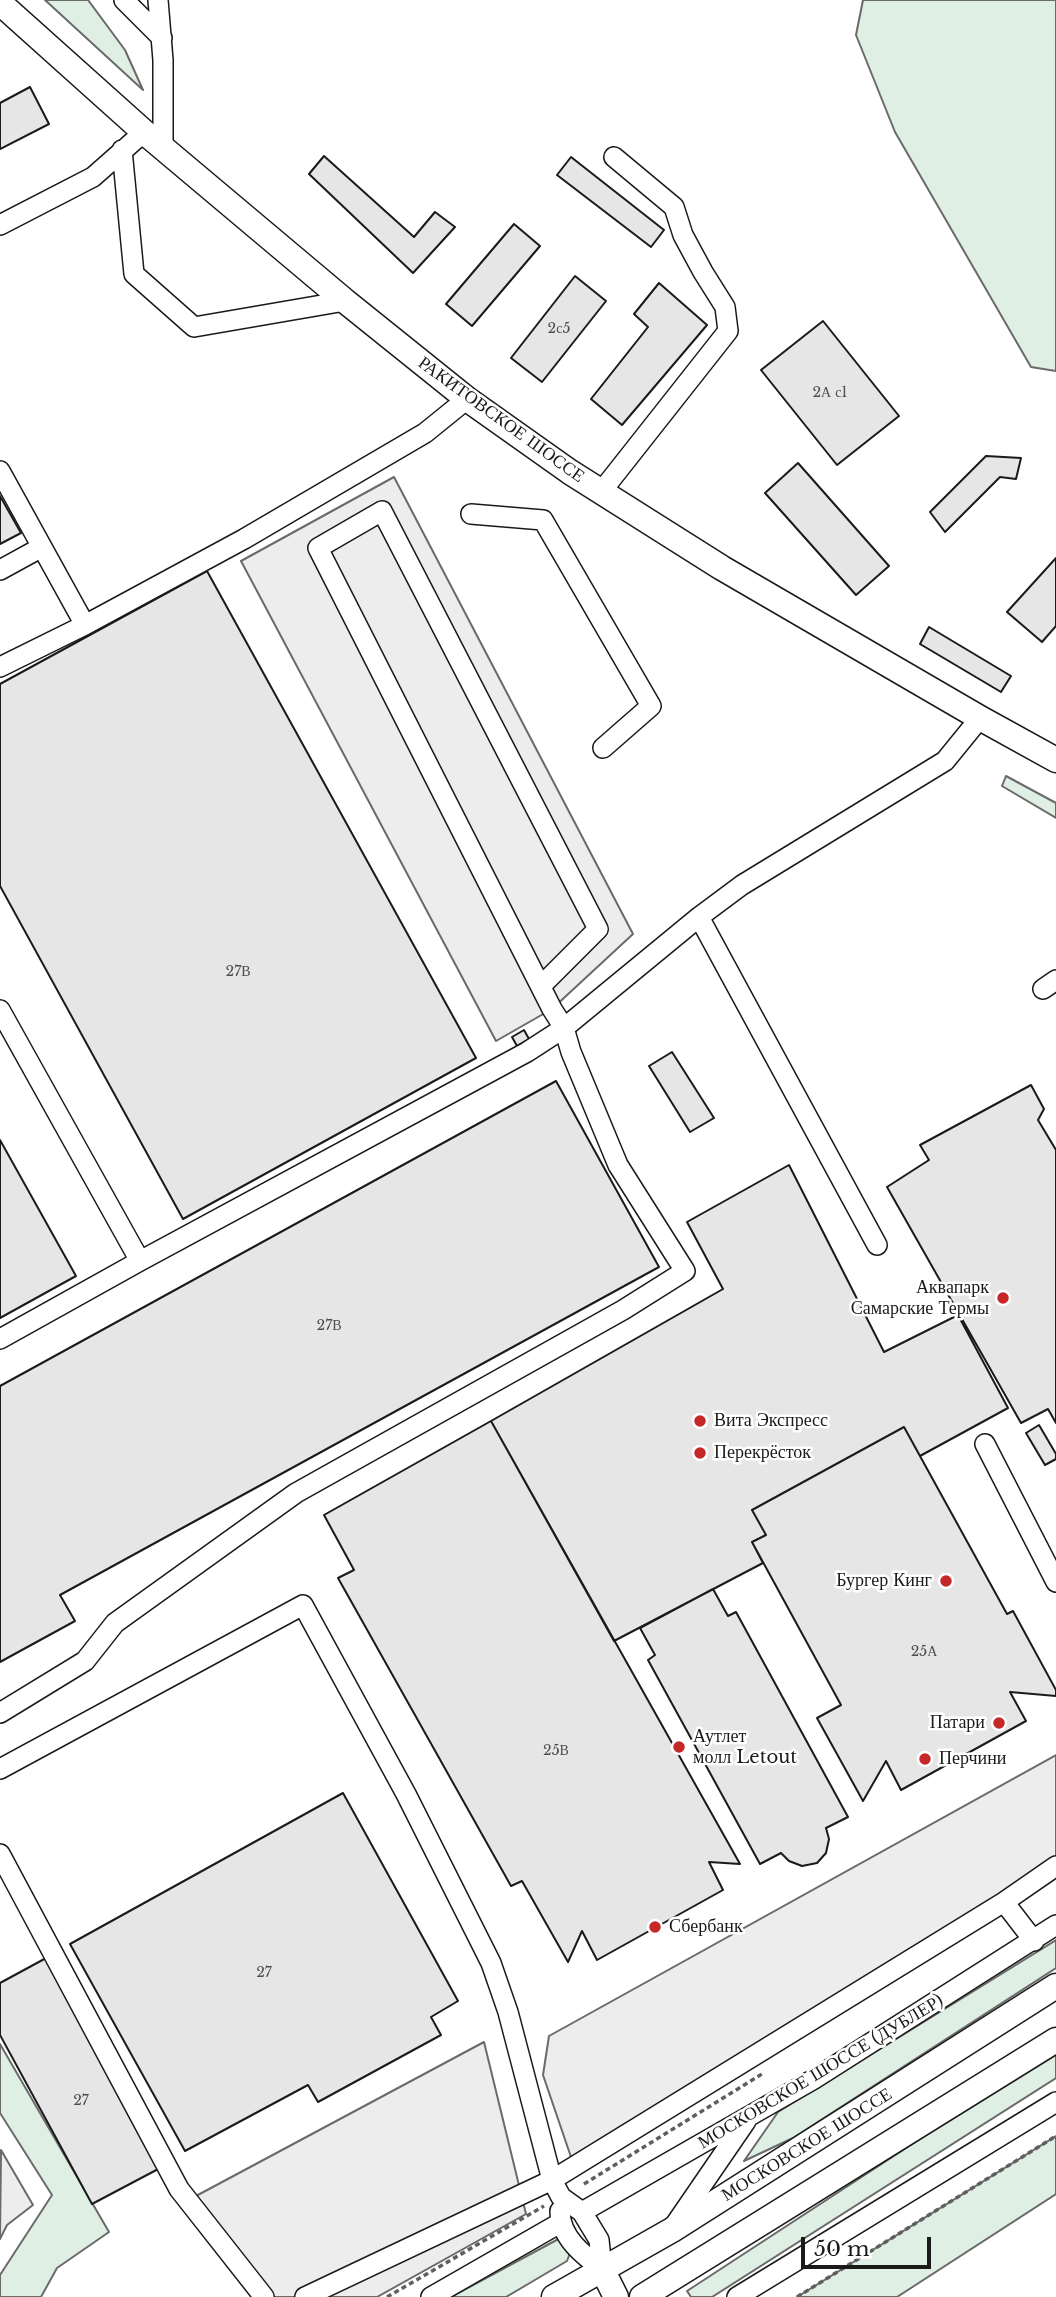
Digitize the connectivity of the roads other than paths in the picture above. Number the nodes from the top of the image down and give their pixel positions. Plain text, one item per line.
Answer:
1 (124, 0) edge
2 (158, 0) edge
3 (0, 3) edge
4 (162, 38) junction
5 (144, 132) junction
6 (163, 148) junction
7 (122, 150) junction
8 (614, 157) dead end
9 (0, 225) edge
10 (345, 301) junction
11 (467, 399) junction
12 (0, 471) edge
13 (601, 492) junction
14 (471, 514) dead end
15 (42, 547) junction
16 (0, 570) edge
17 (85, 625) junction
18 (0, 667) edge
19 (980, 718) junction
20 (603, 748) dead end
21 (1056, 760) edge
22 (699, 917) junction
23 (541, 986) junction
24 (0, 1010) edge
25 (564, 1028) junction
26 (877, 1245) dead end
27 (140, 1261) junction
28 (0, 1339) edge
29 (985, 1444) dead end
30 (1056, 1582) edge
31 (0, 1713) edge
32 (0, 1769) edge
33 (0, 1854) edge
34 (1056, 1866) edge
35 (1004, 1902) junction
36 (1056, 1925) edge
37 (1034, 1941) junction
38 (1056, 1986) edge
39 (1056, 2040) edge
40 (1056, 2102) edge
41 (748, 2117) junction
42 (556, 2188) junction
43 (582, 2212) junction
44 (560, 2223) junction
45 (672, 2230) junction
46 (603, 2269) junction
47 (264, 2297) edge
48 (305, 2297) edge
49 (431, 2297) edge
50 (554, 2297) edge
51 (616, 2297) edge
52 (642, 2297) edge
53 (737, 2297) edge

1 - 4 street
2 - 4 street
3 - 5 main road, РАКИТОВСКОЕ ШОССЕ
4 - 6 street
5 - 6 main road, РАКИТОВСКОЕ ШОССЕ
5 - 7 street
6 - 10 main road, РАКИТОВСКОЕ ШОССЕ
7 - 9 street
7 - 10 street
8 - 13 street
10 - 11 main road, РАКИТОВСКОЕ ШОССЕ
11 - 13 main road, РАКИТОВСКОЕ ШОССЕ
11 - 17 street
12 - 15 street
13 - 19 main road, РАКИТОВСКОЕ ШОССЕ
14 - 20 street
15 - 16 street
15 - 17 street
17 - 18 street
19 - 21 main road, РАКИТОВСКОЕ ШОССЕ
19 - 22 street
22 - 25 street
22 - 26 street
23 - 23 street
23 - 25 street
24 - 27 street
25 - 27 street
25 - 31 street
27 - 28 street
29 - 30 street
32 - 42 street
33 - 47 street
34 - 35 street
35 - 37 street
35 - 42 street
36 - 37 street, МОСКОВСКОЕ ШОССЕ (ДУБЛЕР)
37 - 41 street, МОСКОВСКОЕ ШОССЕ (ДУБЛЕР)
38 - 45 main road, МОСКОВСКОЕ ШОССЕ
39 - 52 main road
40 - 53 street
41 - 43 street, МОСКОВСКОЕ ШОССЕ (ДУБЛЕР)
41 - 45 street
42 - 43 street
42 - 44 street
42 - 48 street
43 - 46 street
44 - 46 street
44 - 49 street
45 - 46 main road, МОСКОВСКОЕ ШОССЕ
46 - 50 main road, МОСКОВСКОЕ ШОССЕ
46 - 51 main road

